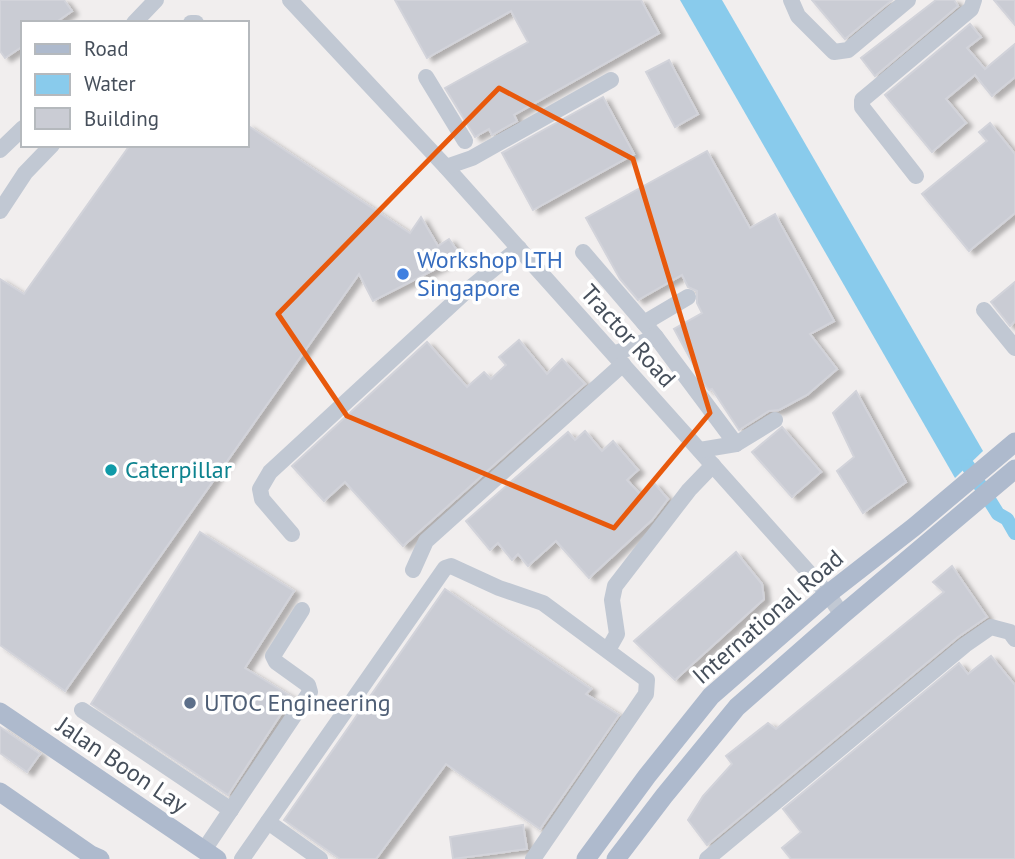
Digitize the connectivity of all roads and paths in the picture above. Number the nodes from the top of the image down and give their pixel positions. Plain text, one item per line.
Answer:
1 (156, 0) edge
2 (290, 0) edge
3 (791, 0) edge
4 (908, 0) edge
5 (974, 0) edge
6 (136, 21) edge
7 (426, 77) dead end
8 (611, 80) dead end
9 (21, 130) edge
10 (466, 141) dead end
11 (50, 147) edge
12 (0, 150) edge
13 (446, 167) junction
14 (916, 176) dead end
15 (0, 211) edge
16 (519, 248) junction
17 (583, 252) dead end
18 (688, 298) dead end
19 (984, 310) dead end
20 (644, 323) junction
21 (656, 337) junction
22 (1012, 339) edge
23 (618, 359) junction
24 (775, 420) dead end
25 (1014, 443) edge
26 (736, 444) junction
27 (700, 450) junction
28 (713, 465) junction
29 (1015, 469) edge
30 (292, 534) dead end
31 (412, 570) dead end
32 (828, 594) junction
33 (302, 610) dead end
34 (842, 615) junction
35 (1015, 639) edge
36 (608, 650) junction
37 (82, 710) dead end
38 (0, 712) edge
39 (0, 792) edge
40 (231, 810) junction
41 (268, 822) junction
42 (210, 855) edge
43 (100, 859) edge
44 (242, 859) edge
45 (320, 859) edge
46 (533, 859) edge
47 (586, 859) edge
48 (616, 859) edge
49 (707, 859) edge

1 - 6 street
2 - 13 street, Tractor Road
3 - 4 street
5 - 14 street
7 - 10 street
8 - 13 street
9 - 12 street
11 - 15 street
13 - 16 street, Tractor Road
16 - 23 street, Tractor Road
16 - 30 street
17 - 20 street
18 - 20 street
19 - 22 street
20 - 21 street
21 - 23 street
21 - 26 street
23 - 27 street, Tractor Road
23 - 31 street
24 - 26 street
25 - 32 main road, International Road
26 - 27 street
27 - 28 street, Tractor Road
28 - 32 street, Tractor Road
28 - 36 street
29 - 34 main road, International Road
32 - 34 street, Tractor Road
32 - 47 main road, International Road
33 - 40 street
34 - 48 main road, International Road
35 - 49 street
36 - 41 street
36 - 46 street
37 - 40 street
38 - 42 main road, Jalan Boon Lay
39 - 43 main road
40 - 42 street
41 - 44 street
41 - 45 street

